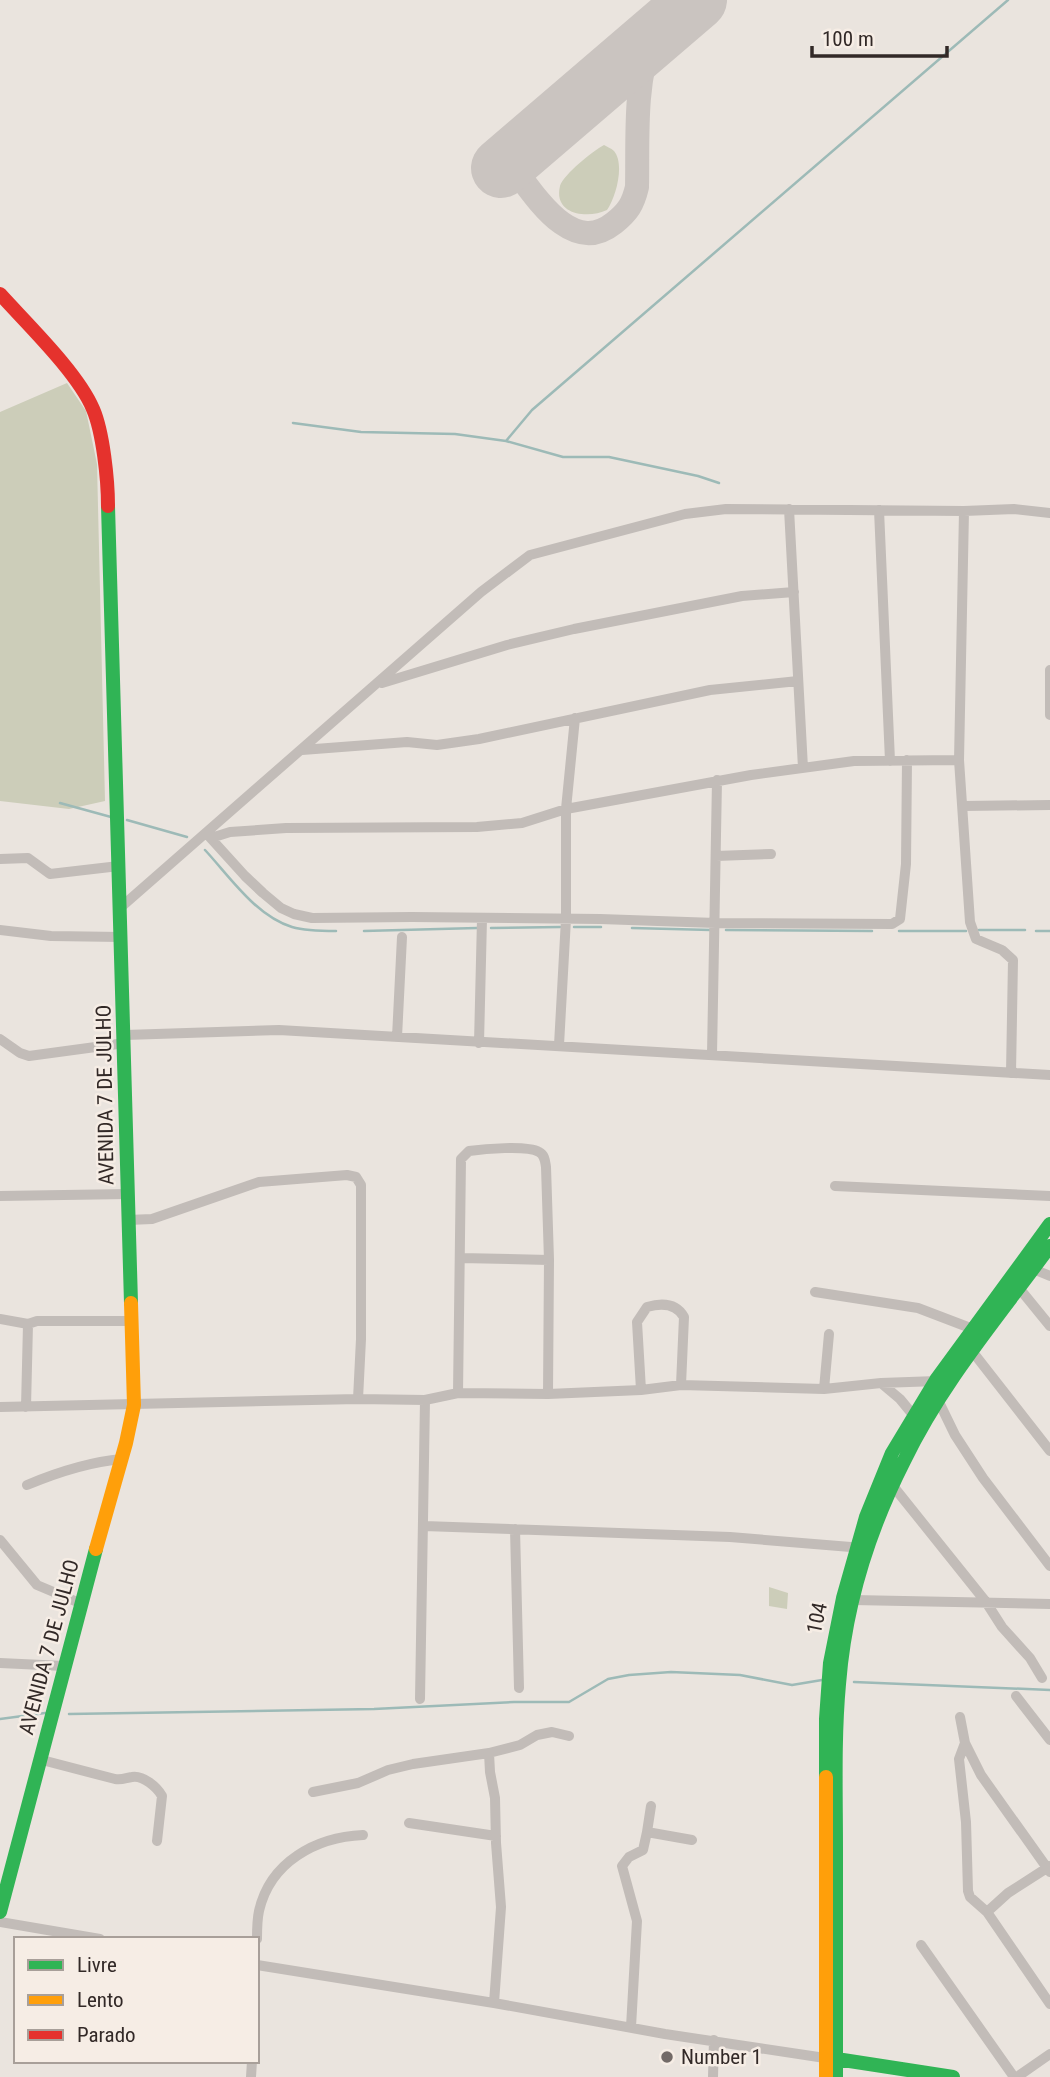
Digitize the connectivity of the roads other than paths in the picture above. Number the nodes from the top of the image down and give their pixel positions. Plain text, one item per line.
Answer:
1 (0, 294) edge
2 (789, 509) junction
3 (879, 510) junction
4 (964, 511) junction
5 (1050, 513) edge
6 (794, 592) junction
7 (1050, 670) edge
8 (798, 681) junction
9 (377, 684) junction
10 (1050, 715) edge
11 (575, 719) junction
12 (302, 750) junction
13 (907, 760) junction
14 (960, 760) junction
15 (890, 761) junction
16 (803, 768) junction
17 (717, 780) junction
18 (1050, 805) edge
19 (964, 806) junction
20 (566, 809) junction
21 (208, 835) junction
22 (771, 854) dead end
23 (716, 856) junction
24 (0, 859) edge
25 (118, 866) junction
26 (120, 908) junction
27 (482, 919) junction
28 (566, 919) junction
29 (716, 923) junction
30 (0, 930) edge
31 (121, 937) junction
32 (402, 937) dead end
33 (397, 1037) junction
34 (0, 1039) edge
35 (125, 1039) junction
36 (479, 1043) junction
37 (559, 1045) junction
38 (712, 1055) junction
39 (1010, 1073) junction
40 (1050, 1075) edge
41 (835, 1186) dead end
42 (128, 1194) junction
43 (0, 1196) edge
44 (1050, 1196) edge
45 (128, 1220) junction
46 (1050, 1224) edge
47 (1050, 1246) edge
48 (460, 1258) junction
49 (549, 1260) junction
50 (1033, 1269) junction
51 (1050, 1276) edge
52 (1019, 1288) junction
53 (815, 1292) dead end
54 (0, 1319) edge
55 (132, 1321) junction
56 (28, 1324) junction
57 (1050, 1326) edge
58 (973, 1329) junction
59 (828, 1334) dead end
60 (972, 1351) junction
61 (881, 1382) junction
62 (681, 1385) junction
63 (824, 1389) junction
64 (940, 1389) junction
65 (641, 1390) junction
66 (458, 1394) junction
67 (548, 1394) junction
68 (358, 1399) junction
69 (425, 1400) junction
70 (134, 1405) junction
71 (0, 1407) edge
72 (26, 1407) junction
73 (914, 1416) junction
74 (1050, 1451) edge
75 (122, 1459) junction
76 (27, 1485) dead end
77 (892, 1486) junction
78 (424, 1526) junction
79 (516, 1529) junction
80 (0, 1541) edge
81 (863, 1548) junction
82 (1050, 1566) edge
83 (853, 1600) junction
84 (986, 1602) junction
85 (82, 1604) junction
86 (1050, 1604) edge
87 (0, 1663) edge
88 (64, 1666) junction
89 (1042, 1678) dead end
90 (833, 1684) junction
91 (519, 1688) dead end
92 (1016, 1696) dead end
93 (419, 1699) dead end
94 (960, 1717) dead end
95 (569, 1736) dead end
96 (1050, 1740) edge
97 (965, 1743) junction
98 (489, 1753) junction
99 (42, 1760) junction
100 (313, 1792) dead end
101 (651, 1806) dead end
102 (409, 1822) dead end
103 (647, 1832) junction
104 (363, 1835) dead end
105 (496, 1836) junction
106 (692, 1840) dead end
107 (157, 1841) dead end
108 (1049, 1869) edge
109 (0, 1912) edge
110 (987, 1912) junction
111 (0, 1922) edge
112 (88, 1937) edge
113 (257, 1937) edge
114 (921, 1945) dead end
115 (259, 1965) edge
116 (494, 2003) junction
117 (1050, 2004) edge
118 (631, 2027) junction
119 (714, 2040) junction
120 (1050, 2054) edge
121 (831, 2058) junction
122 (713, 2077) edge
123 (826, 2077) edge
124 (836, 2077) edge
125 (953, 2077) edge
126 (1015, 2077) edge

1 - 25 street, AVENIDA 7 DE JULHO
2 - 3 street
2 - 6 street
2 - 9 street
3 - 4 street
3 - 15 street
4 - 5 street
4 - 14 street
6 - 8 street
6 - 9 street
7 - 10 street
8 - 11 street
8 - 16 street
9 - 12 street
11 - 12 street
11 - 20 street
12 - 21 street
13 - 14 street
13 - 15 street
13 - 29 street
14 - 19 street
15 - 16 street
16 - 17 street
17 - 20 street
17 - 23 street
18 - 19 street
19 - 39 street
20 - 21 street
20 - 28 street
21 - 26 street
21 - 27 street
22 - 23 street
23 - 29 street
24 - 25 street
25 - 26 street, AVENIDA 7 DE JULHO
26 - 31 street, AVENIDA 7 DE JULHO
27 - 28 street
27 - 36 street
28 - 29 street
28 - 37 street
29 - 38 street
30 - 31 street
31 - 35 street, AVENIDA 7 DE JULHO
32 - 33 street
33 - 35 street
33 - 36 street
34 - 35 street
35 - 42 street, AVENIDA 7 DE JULHO
36 - 37 street
37 - 38 street
38 - 39 street
39 - 40 street
41 - 44 street
42 - 43 street
42 - 45 street, AVENIDA 7 DE JULHO
45 - 55 street, AVENIDA 7 DE JULHO
45 - 68 street
46 - 58 street, 104
47 - 50 street
48 - 49 street
48 - 49 street
48 - 66 street
49 - 67 street
50 - 51 street
50 - 52 street
52 - 57 street
52 - 60 street
53 - 58 street
54 - 56 street
55 - 56 street
55 - 70 street, AVENIDA 7 DE JULHO
56 - 72 street
58 - 64 street, 104
59 - 63 street
60 - 64 street
60 - 74 street
61 - 63 street
61 - 64 street
61 - 73 street
62 - 63 street
62 - 65 street
62 - 65 street
64 - 73 street, 104
64 - 77 street
64 - 82 street
65 - 67 street
66 - 67 street
66 - 69 street
68 - 69 street
68 - 70 street
69 - 78 street
70 - 72 street
70 - 75 street, AVENIDA 7 DE JULHO
71 - 72 street
73 - 81 street, 104
75 - 76 street
75 - 85 street, AVENIDA 7 DE JULHO
77 - 81 street
77 - 84 street
78 - 79 street
78 - 93 street
79 - 81 street
79 - 91 street
80 - 85 street
81 - 83 street
81 - 90 street, 104
83 - 84 street
83 - 90 street
84 - 86 street
84 - 89 street
85 - 88 street, AVENIDA 7 DE JULHO
87 - 88 street
88 - 99 street, AVENIDA 7 DE JULHO
90 - 121 street, 104
92 - 96 street
94 - 97 street
95 - 98 street
97 - 108 street
97 - 110 street
98 - 100 street
98 - 105 street
99 - 107 street
99 - 109 street, AVENIDA 7 DE JULHO
101 - 103 street
102 - 105 street
103 - 106 street
103 - 118 street
104 - 113 street
105 - 116 street
108 - 110 street
110 - 117 street
111 - 112 street
114 - 126 street
115 - 116 street
116 - 118 street
118 - 119 street
119 - 121 street
119 - 122 street
120 - 126 street
121 - 123 street
121 - 124 street
121 - 125 street

